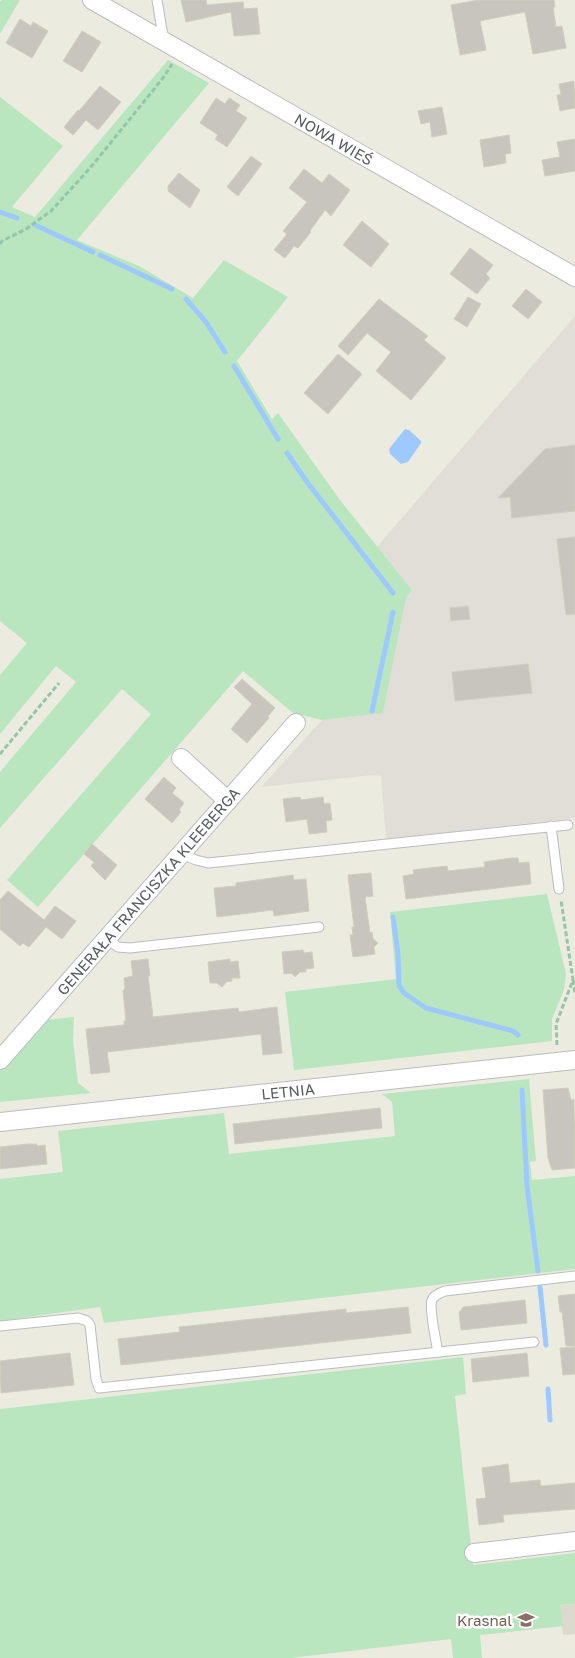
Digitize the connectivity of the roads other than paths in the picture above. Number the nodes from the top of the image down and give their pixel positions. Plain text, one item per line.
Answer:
1 (92, 0) edge
2 (157, 0) edge
3 (164, 42) junction
4 (575, 277) edge
5 (296, 723) dead end
6 (181, 758) dead end
7 (228, 801) junction
8 (568, 825) dead end
9 (551, 826) junction
10 (181, 854) junction
11 (559, 889) road end
12 (319, 927) dead end
13 (106, 938) junction
14 (0, 1060) edge
15 (575, 1060) edge
16 (0, 1122) edge
17 (575, 1276) edge
18 (0, 1326) edge
19 (534, 1342) dead end
20 (438, 1352) junction
21 (575, 1541) edge
22 (474, 1553) dead end

1 - 3 street, NOWA WIEŚ
2 - 3 lane
3 - 4 street, NOWA WIEŚ
5 - 7 street, GENERAŁA FRANCISZKA KLEEBERGA
6 - 7 street
7 - 10 street, GENERAŁA FRANCISZKA KLEEBERGA
8 - 9 lane
9 - 10 lane
9 - 11 lane
10 - 13 street, GENERAŁA FRANCISZKA KLEEBERGA
12 - 13 lane
13 - 14 street, GENERAŁA FRANCISZKA KLEEBERGA
15 - 16 street, LETNIA
17 - 20 lane
18 - 20 lane
19 - 20 lane
21 - 22 street

